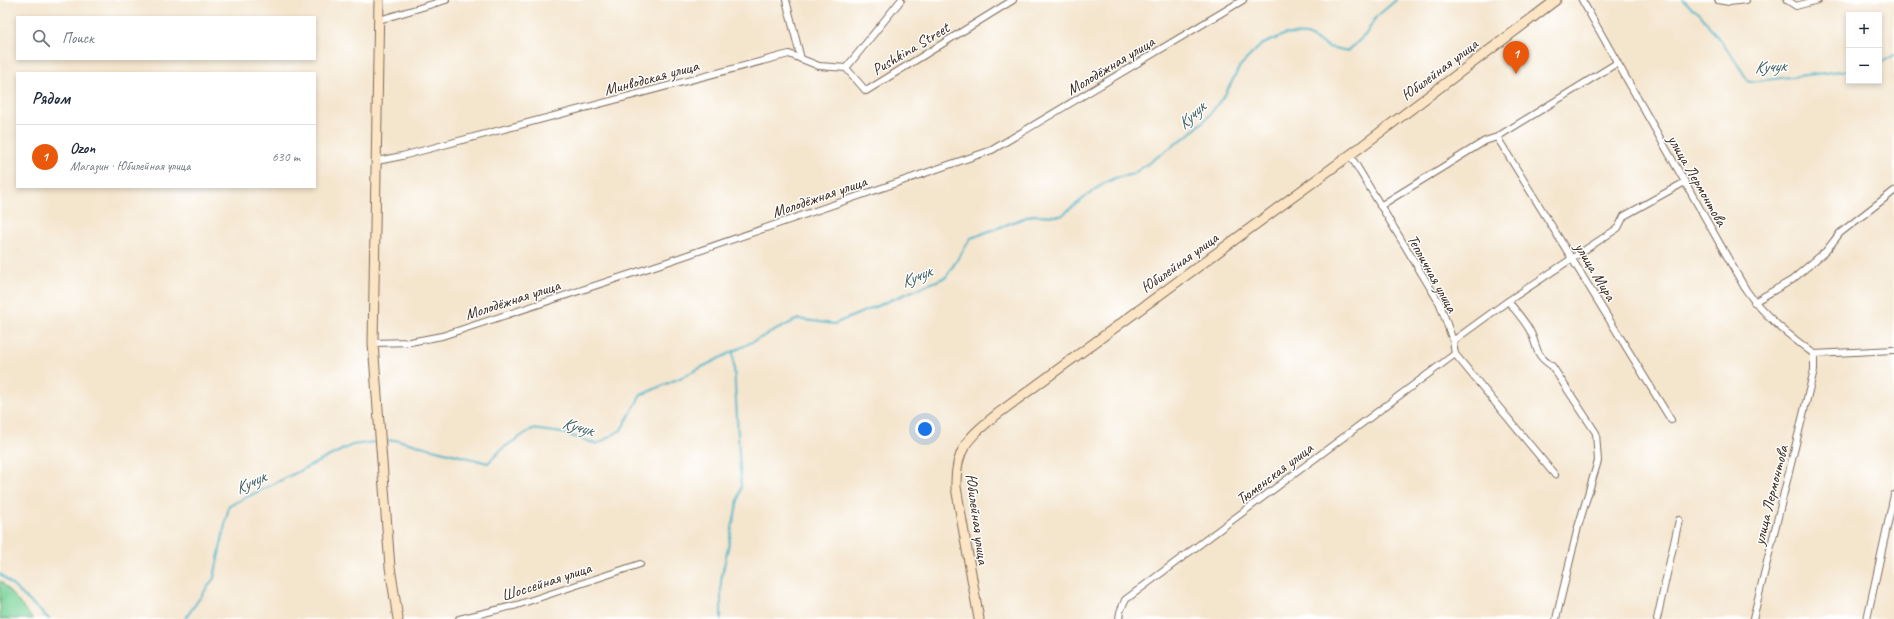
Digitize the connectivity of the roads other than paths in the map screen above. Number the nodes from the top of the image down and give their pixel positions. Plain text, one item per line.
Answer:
1 (379, 0) edge
2 (446, 0) edge
3 (786, 0) edge
4 (901, 0) edge
5 (1014, 0) edge
6 (1243, 0) edge
7 (1556, 0) edge
8 (1582, 0) edge
9 (1718, 0) edge
10 (1746, 0) edge
11 (1787, 0) edge
12 (1818, 0) edge
13 (379, 20) junction
14 (801, 59) junction
15 (1617, 63) junction
16 (846, 68) junction
17 (1497, 137) junction
18 (1350, 155) junction
19 (377, 161) junction
20 (1685, 182) junction
21 (1894, 191) edge
22 (1380, 206) junction
23 (1572, 257) junction
24 (1508, 301) junction
25 (1754, 302) junction
26 (1453, 342) junction
27 (373, 344) junction
28 (1894, 350) edge
29 (1455, 354) junction
30 (1814, 354) junction
31 (1671, 420) dead end
32 (1555, 475) dead end
33 (1894, 495) edge
34 (1678, 520) dead end
35 (640, 564) dead end
36 (398, 619) edge
37 (459, 619) edge
38 (979, 619) edge
39 (1119, 619) edge
40 (1556, 619) edge
41 (1657, 619) edge
42 (1753, 619) edge
43 (1867, 619) edge

1 - 13 street
2 - 13 street
3 - 14 street
4 - 16 street
5 - 16 street, Pushkina Street
6 - 27 street, Молодёжная улица
7 - 18 street, Юбилейная улица
8 - 15 street, улица Лермонтова
9 - 10 street
11 - 12 street
13 - 19 street
14 - 16 street, Минводская улица
14 - 19 street, Минводская улица
15 - 17 street
15 - 20 street, улица Лермонтова
17 - 22 street
17 - 23 street, улица Мира
18 - 22 street, Тепличная улица
18 - 38 street, Юбилейная улица
19 - 27 street
20 - 23 street
20 - 25 street, улица Лермонтова
21 - 25 street
22 - 26 street, Тепличная улица
23 - 24 street
23 - 31 street, улица Мира
24 - 26 street
24 - 40 street
25 - 30 street, улица Лермонтова
26 - 29 street, Тепличная улица
27 - 36 street
28 - 30 street
29 - 32 street
29 - 39 street, Тюменская улица
30 - 42 street, улица Лермонтова
33 - 43 street
34 - 41 street
35 - 37 street, Шоссейная улица

